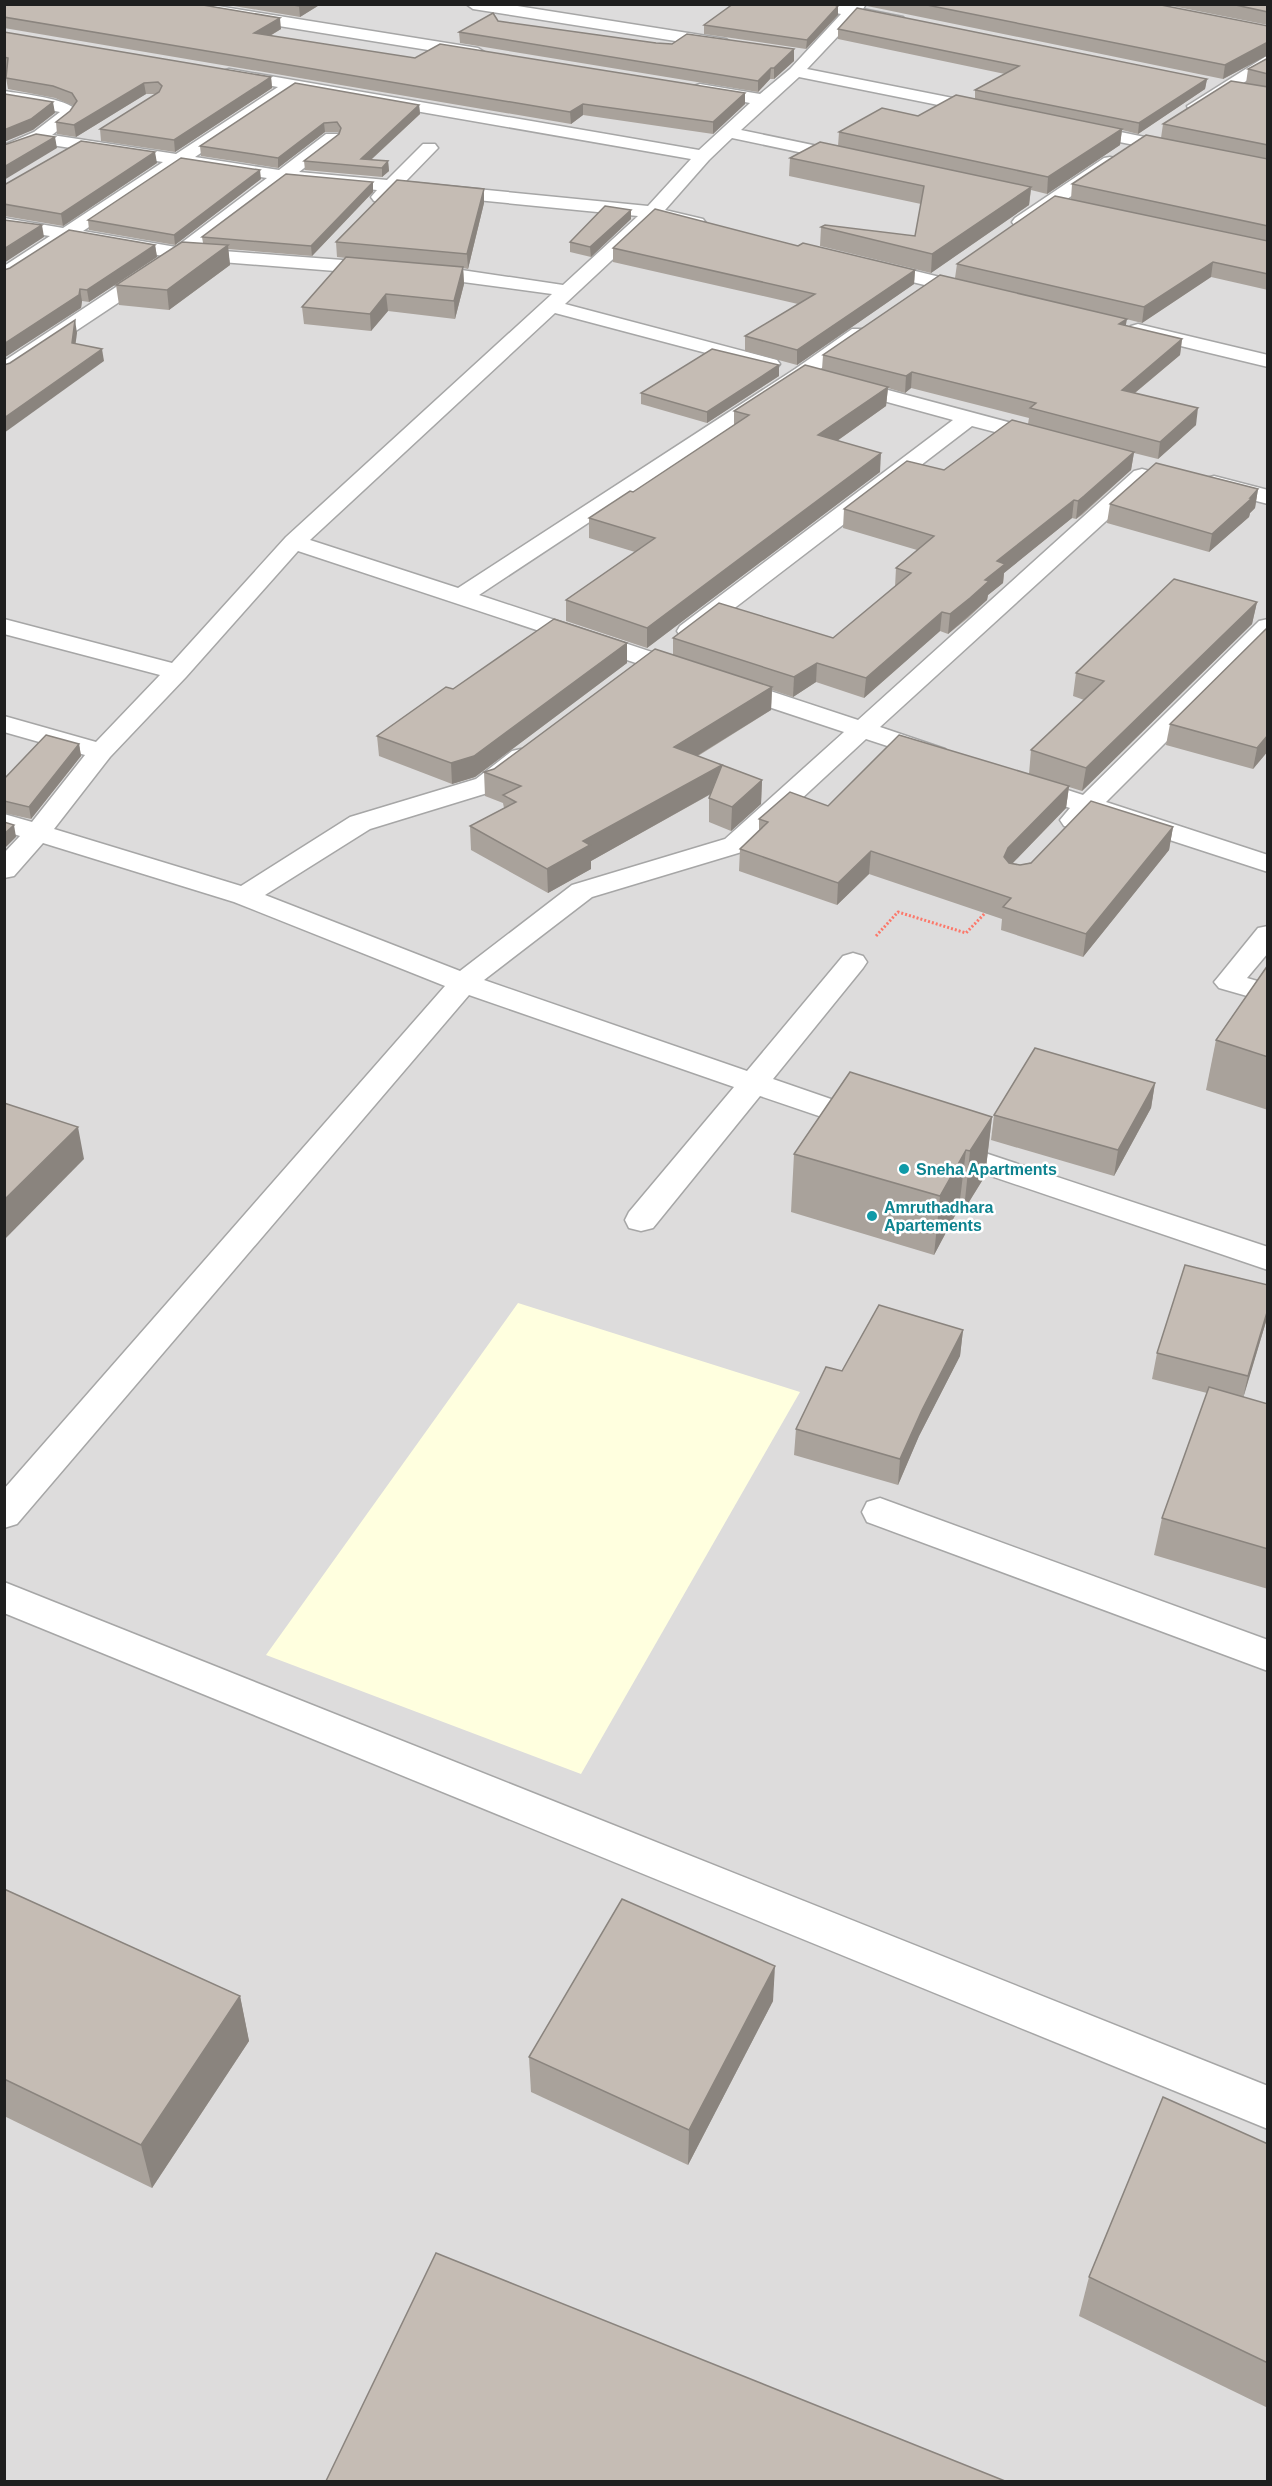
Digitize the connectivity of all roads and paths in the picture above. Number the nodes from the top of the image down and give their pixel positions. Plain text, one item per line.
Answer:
1 (174, 4) edge
2 (473, 4) edge
3 (813, 4) edge
4 (201, 6) edge
5 (857, 8) edge
6 (912, 22) edge
7 (742, 46) edge
8 (788, 53) edge
9 (492, 56) edge
10 (811, 56) junction
11 (1268, 60) edge
12 (211, 70) edge
13 (796, 72) junction
14 (1201, 82) edge
15 (292, 84) junction
16 (681, 86) edge
17 (1225, 87) junction
18 (1246, 91) edge
19 (4, 96) edge
20 (763, 100) junction
21 (1003, 113) edge
22 (1178, 117) edge
23 (1061, 125) edge
24 (106, 128) edge
25 (1160, 129) dead end
26 (729, 132) junction
27 (36, 138) junction
28 (332, 138) edge
29 (1141, 141) junction
30 (78, 145) junction
31 (429, 148) dead end
32 (4, 151) edge
33 (703, 156) junction
34 (60, 157) edge
35 (180, 159) junction
36 (867, 162) edge
37 (1268, 167) edge
38 (280, 175) junction
39 (390, 186) junction
40 (1028, 197) edge
41 (1051, 202) junction
42 (1074, 207) edge
43 (366, 212) edge
44 (653, 212) junction
45 (4, 223) edge
46 (711, 226) edge
47 (68, 232) junction
48 (1001, 235) edge
49 (333, 247) dead end
50 (180, 254) junction
51 (850, 261) edge
52 (317, 264) junction
53 (951, 268) dead end
54 (4, 275) edge
55 (932, 281) junction
56 (568, 291) junction
57 (913, 294) edge
58 (990, 295) edge
59 (551, 306) junction
60 (876, 321) edge
61 (1117, 326) edge
62 (1268, 361) edge
63 (4, 370) edge
64 (802, 373) junction
65 (968, 419) junction
66 (1060, 443) edge
67 (1149, 466) edge
68 (1198, 479) edge
69 (1268, 497) edge
70 (294, 542) junction
71 (462, 596) junction
72 (4, 626) edge
73 (1268, 626) edge
74 (652, 658) junction
75 (177, 672) junction
76 (624, 680) edge
77 (4, 724) edge
78 (863, 729) junction
79 (540, 743) edge
80 (100, 752) junction
81 (963, 763) edge
82 (997, 775) edge
83 (1087, 805) junction
84 (4, 822) edge
85 (38, 832) junction
86 (1056, 838) edge
87 (1268, 864) edge
88 (4, 870) edge
89 (243, 896) junction
90 (995, 902) edge
91 (1268, 934) edge
92 (853, 962) joint
93 (464, 982) junction
94 (1268, 993) edge
95 (753, 1083) junction
96 (641, 1221) dead end
97 (1268, 1259) edge
98 (880, 1512) dead end
99 (4, 1514) edge
100 (4, 1598) edge
101 (1268, 1656) edge
102 (1268, 2108) edge

1 - 4 street
2 - 7 street
3 - 5 street
4 - 9 street
5 - 6 street
5 - 10 street
8 - 10 street
10 - 13 street
11 - 17 street
12 - 15 street
13 - 20 street
13 - 21 street
14 - 17 street
15 - 33 street
15 - 35 street
16 - 20 street
17 - 18 street
17 - 22 street
19 - 27 street
20 - 26 street
23 - 29 street
24 - 30 street
25 - 29 street
26 - 33 street
26 - 36 street
27 - 30 street
27 - 32 street
28 - 38 street
29 - 37 street
29 - 41 street
30 - 34 street
30 - 35 street
31 - 39 street
33 - 44 street
35 - 38 street
35 - 47 street
38 - 39 street
38 - 50 street
39 - 43 street
39 - 44 street
40 - 41 street
41 - 42 street
41 - 48 street
44 - 46 street
44 - 56 street
45 - 47 street
47 - 50 street
47 - 54 street
49 - 52 street
50 - 52 street
50 - 63 street
51 - 55 street
52 - 56 street
53 - 55 street
55 - 57 street
55 - 58 street
56 - 59 street
59 - 64 street
59 - 70 street
60 - 64 street
61 - 62 street
64 - 65 street
64 - 71 street
65 - 66 street
65 - 74 street
67 - 78 street
68 - 69 street
70 - 71 street
70 - 75 street
71 - 74 street
72 - 75 street
73 - 83 street
74 - 76 street
74 - 78 street
75 - 80 street
77 - 80 street
78 - 81 street
78 - 93 street
79 - 89 street
80 - 85 street
82 - 83 street
83 - 86 street
83 - 87 street
84 - 85 street
85 - 88 street
85 - 89 street
89 - 93 street
90 - 92 path
91 - 94 street
92 - 95 street
93 - 95 street
93 - 99 street
95 - 96 street
95 - 97 street
98 - 101 street
100 - 102 street

